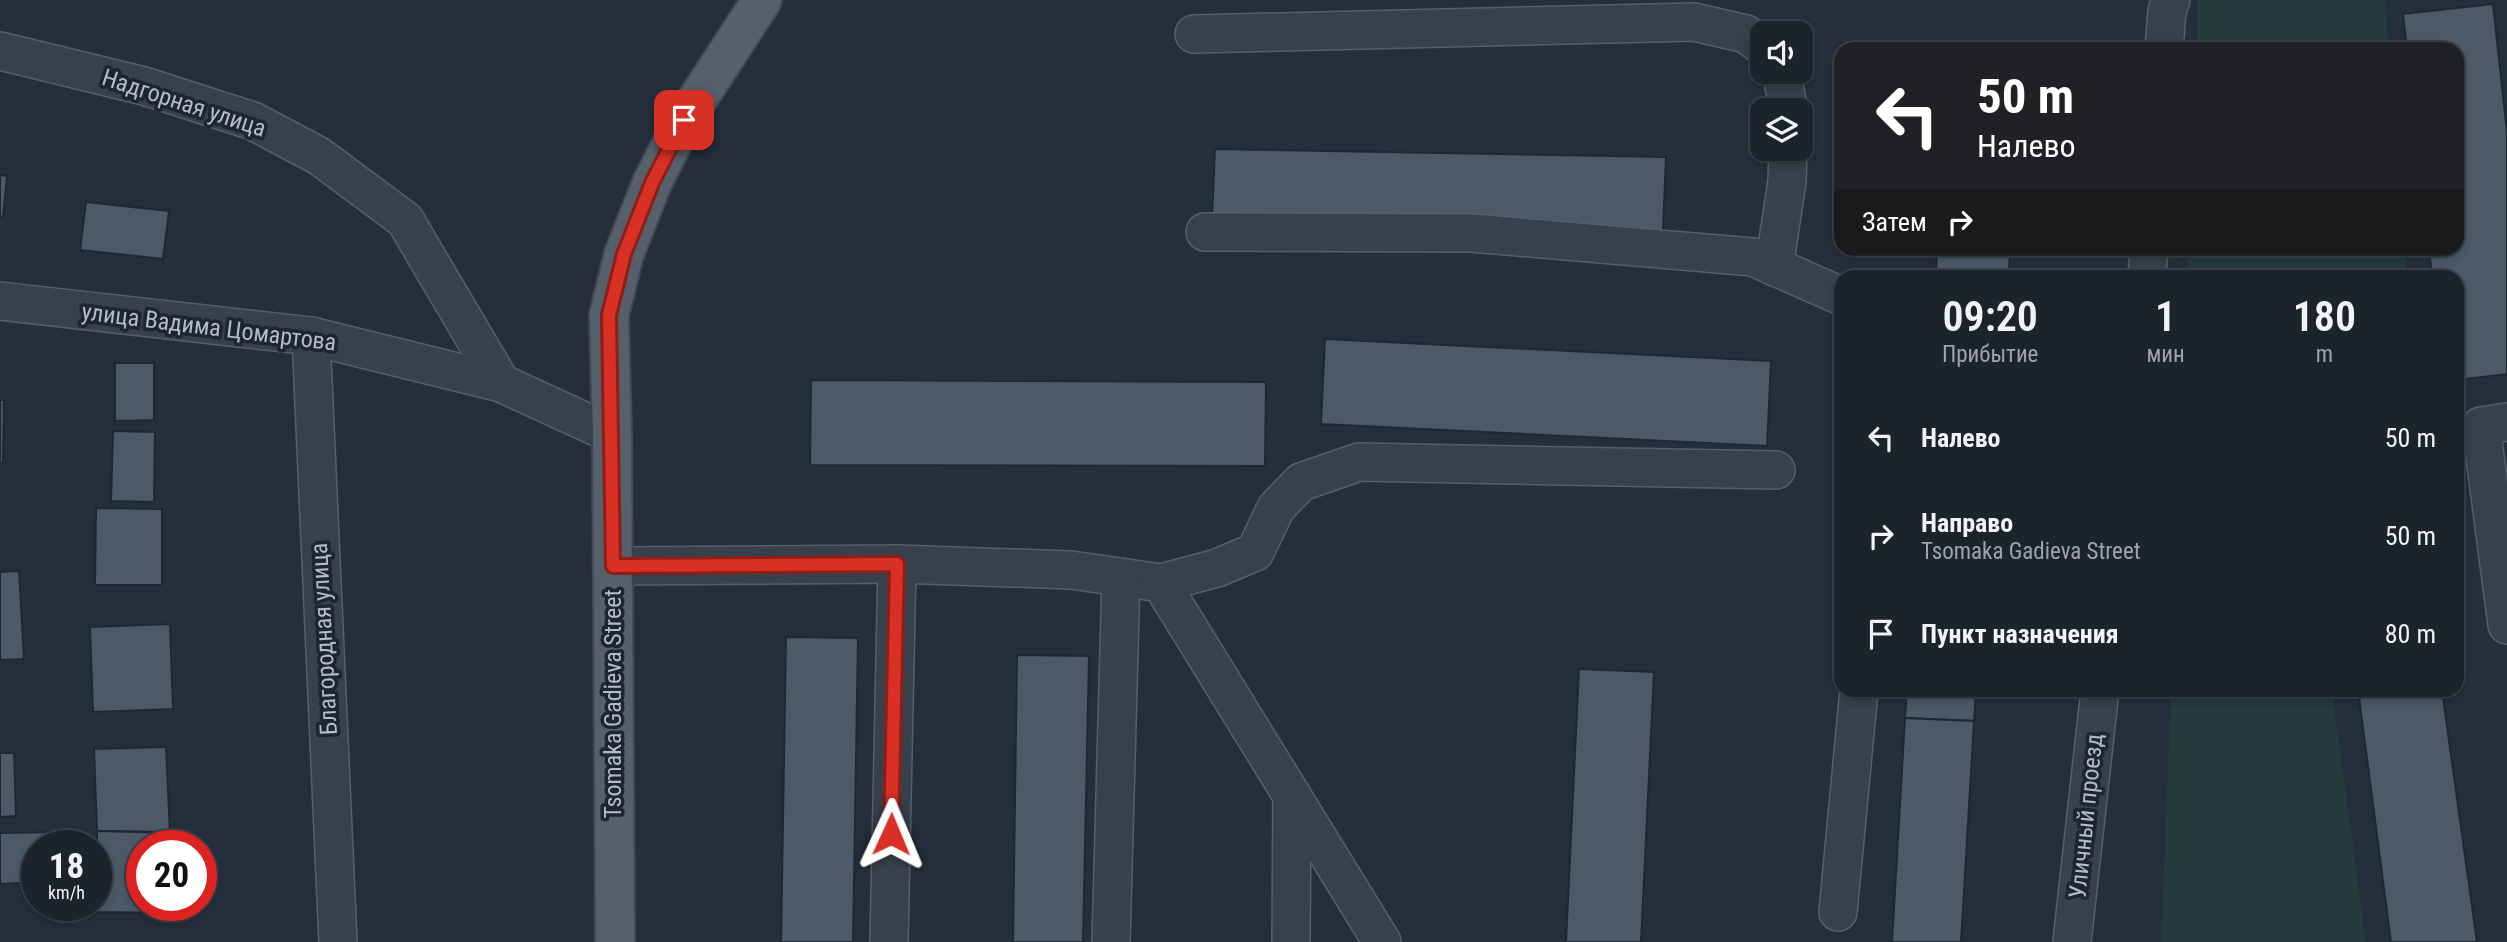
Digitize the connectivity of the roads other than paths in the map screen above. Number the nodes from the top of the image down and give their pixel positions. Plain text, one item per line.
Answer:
1 (762, 0) edge
2 (2171, 0) edge
3 (1195, 34) dead end
4 (1750, 37) edge
5 (2165, 42) edge
6 (0, 51) edge
7 (1788, 161) edge
8 (1205, 232) dead end
9 (1774, 267) junction
10 (1834, 293) edge
11 (0, 301) edge
12 (311, 336) junction
13 (501, 383) junction
14 (2482, 425) edge
15 (612, 434) junction
16 (1776, 470) dead end
17 (897, 564) junction
18 (613, 566) junction
19 (1121, 577) junction
20 (1161, 583) junction
21 (2507, 625) edge
22 (1858, 697) edge
23 (2099, 697) edge
24 (1292, 795) junction
25 (1838, 912) dead end
26 (2076, 935) edge
27 (338, 942) edge
28 (615, 942) edge
29 (889, 942) edge
30 (1111, 942) edge
31 (1291, 942) edge
32 (1382, 942) edge

1 - 15 main road, Tsomaka Gadieva Street
2 - 5 street
3 - 4 street
6 - 13 street, Надгорная улица
7 - 9 street
8 - 9 street
9 - 10 street
11 - 12 street, улица Вадима Цомартова
12 - 13 street, улица Вадима Цомартова
12 - 27 street, Благородная улица
13 - 15 street, улица Вадима Цомартова
14 - 21 street
15 - 18 main road, Tsomaka Gadieva Street
16 - 20 street
17 - 18 street
17 - 19 street
17 - 29 street
18 - 28 main road, Tsomaka Gadieva Street
19 - 20 street
19 - 30 street
20 - 24 street
22 - 25 street
23 - 26 street, Уличный проезд
24 - 31 street
24 - 32 street

